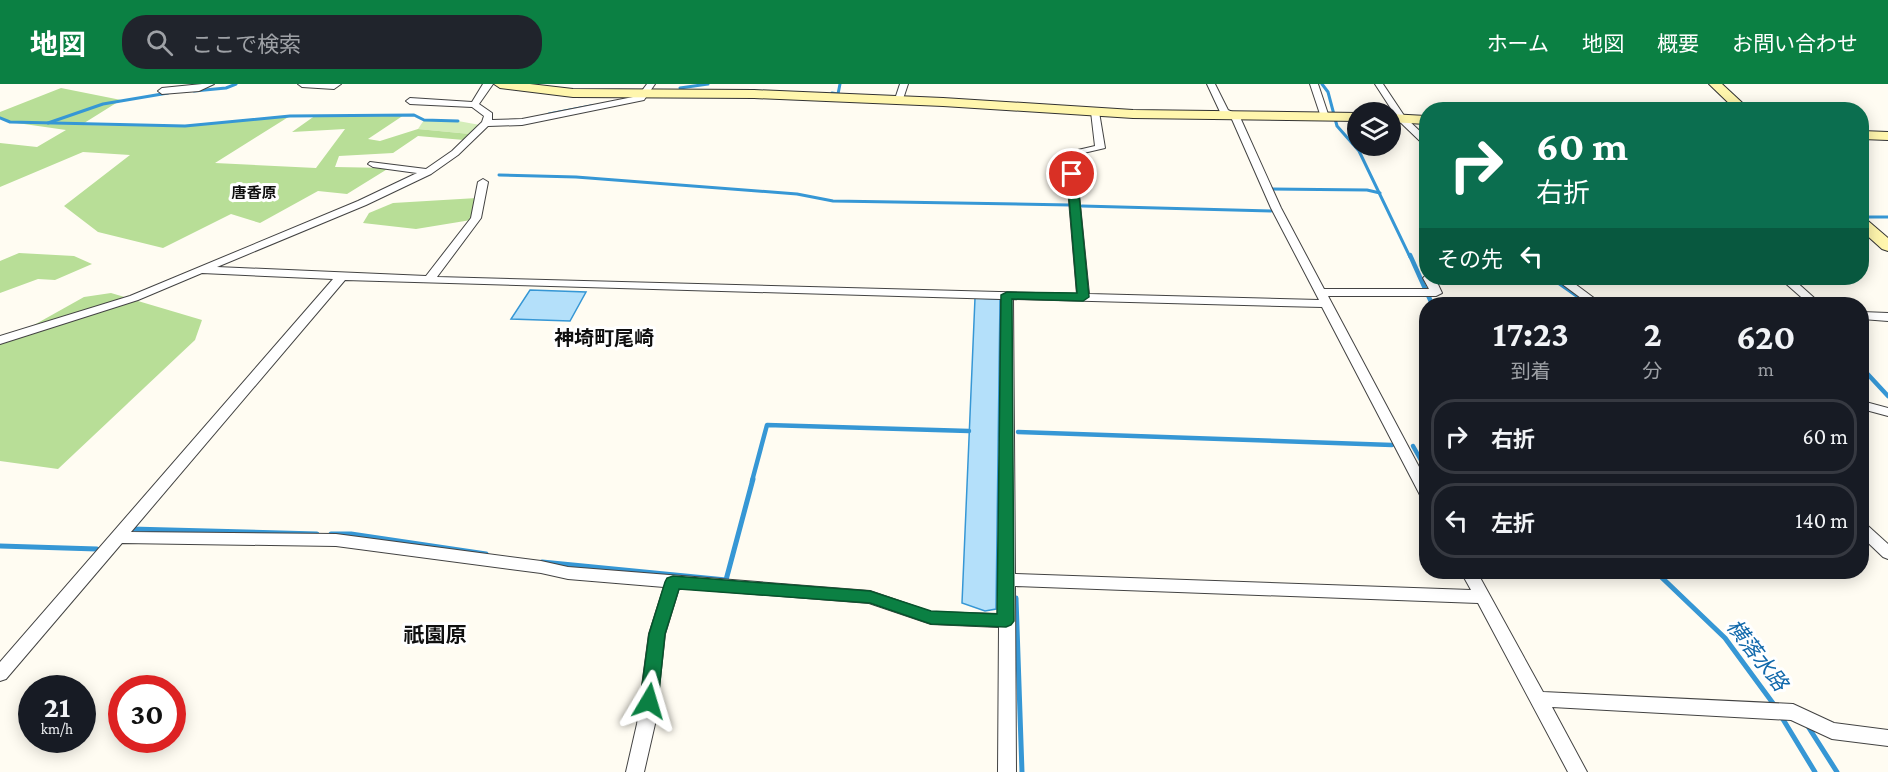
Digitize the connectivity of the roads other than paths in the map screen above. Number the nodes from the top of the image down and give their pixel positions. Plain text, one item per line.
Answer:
1 (210, 84) edge
2 (302, 84) edge
3 (337, 84) edge
4 (489, 84) edge
5 (500, 84) edge
6 (904, 84) edge
7 (1212, 84) edge
8 (1314, 84) edge
9 (1379, 84) edge
10 (1715, 84) edge
11 (648, 88) edge
12 (162, 92) dead end
13 (899, 99) junction
14 (410, 101) dead end
15 (1388, 102) edge
16 (1735, 102) edge
17 (474, 105) junction
18 (1095, 112) junction
19 (1235, 115) junction
20 (1332, 117) junction
21 (1347, 117) edge
22 (1401, 119) edge
23 (1419, 120) edge
24 (486, 123) junction
25 (1401, 123) edge
26 (1869, 135) edge
27 (1888, 136) edge
28 (1419, 137) edge
29 (374, 164) dead end
30 (428, 172) junction
31 (483, 182) dead end
32 (1869, 230) edge
33 (1888, 246) edge
34 (199, 270) junction
35 (341, 277) junction
36 (429, 280) junction
37 (1433, 285) edge
38 (1570, 285) edge
39 (1793, 285) edge
40 (1319, 292) junction
41 (1007, 295) junction
42 (1083, 297) junction
43 (1586, 297) edge
44 (1807, 297) edge
45 (1324, 304) junction
46 (1869, 316) edge
47 (1888, 317) edge
48 (0, 340) edge
49 (1869, 407) edge
50 (1888, 412) edge
51 (1419, 480) edge
52 (1869, 535) edge
53 (119, 537) junction
54 (1888, 553) edge
55 (1473, 579) edge
56 (673, 582) junction
57 (1483, 597) junction
58 (1006, 600) junction
59 (0, 674) edge
60 (1538, 699) junction
61 (1888, 738) edge
62 (635, 772) edge
63 (1007, 772) edge
64 (1578, 772) edge

1 - 12 street
2 - 3 street
4 - 17 street
5 - 11 street
6 - 13 street
7 - 19 street
8 - 20 street
9 - 15 street
10 - 16 street
11 - 13 street
11 - 24 street
13 - 18 street
14 - 17 street
17 - 24 street
18 - 19 street
18 - 42 street
19 - 20 street
19 - 40 street
20 - 21 street
22 - 23 street
24 - 30 street
25 - 28 street
26 - 27 street
29 - 30 street
30 - 34 street
31 - 36 street
32 - 33 street
34 - 35 street
34 - 48 street
35 - 36 street
35 - 53 street
36 - 41 street
37 - 40 street
38 - 43 street
39 - 44 street
40 - 45 street
41 - 42 street
41 - 58 street
42 - 45 street
45 - 51 street
46 - 47 street
49 - 50 street
52 - 54 street
53 - 56 street
53 - 59 street
55 - 57 street
56 - 58 street
56 - 62 street
57 - 58 street
57 - 60 street
58 - 63 street
60 - 61 street
60 - 64 street

